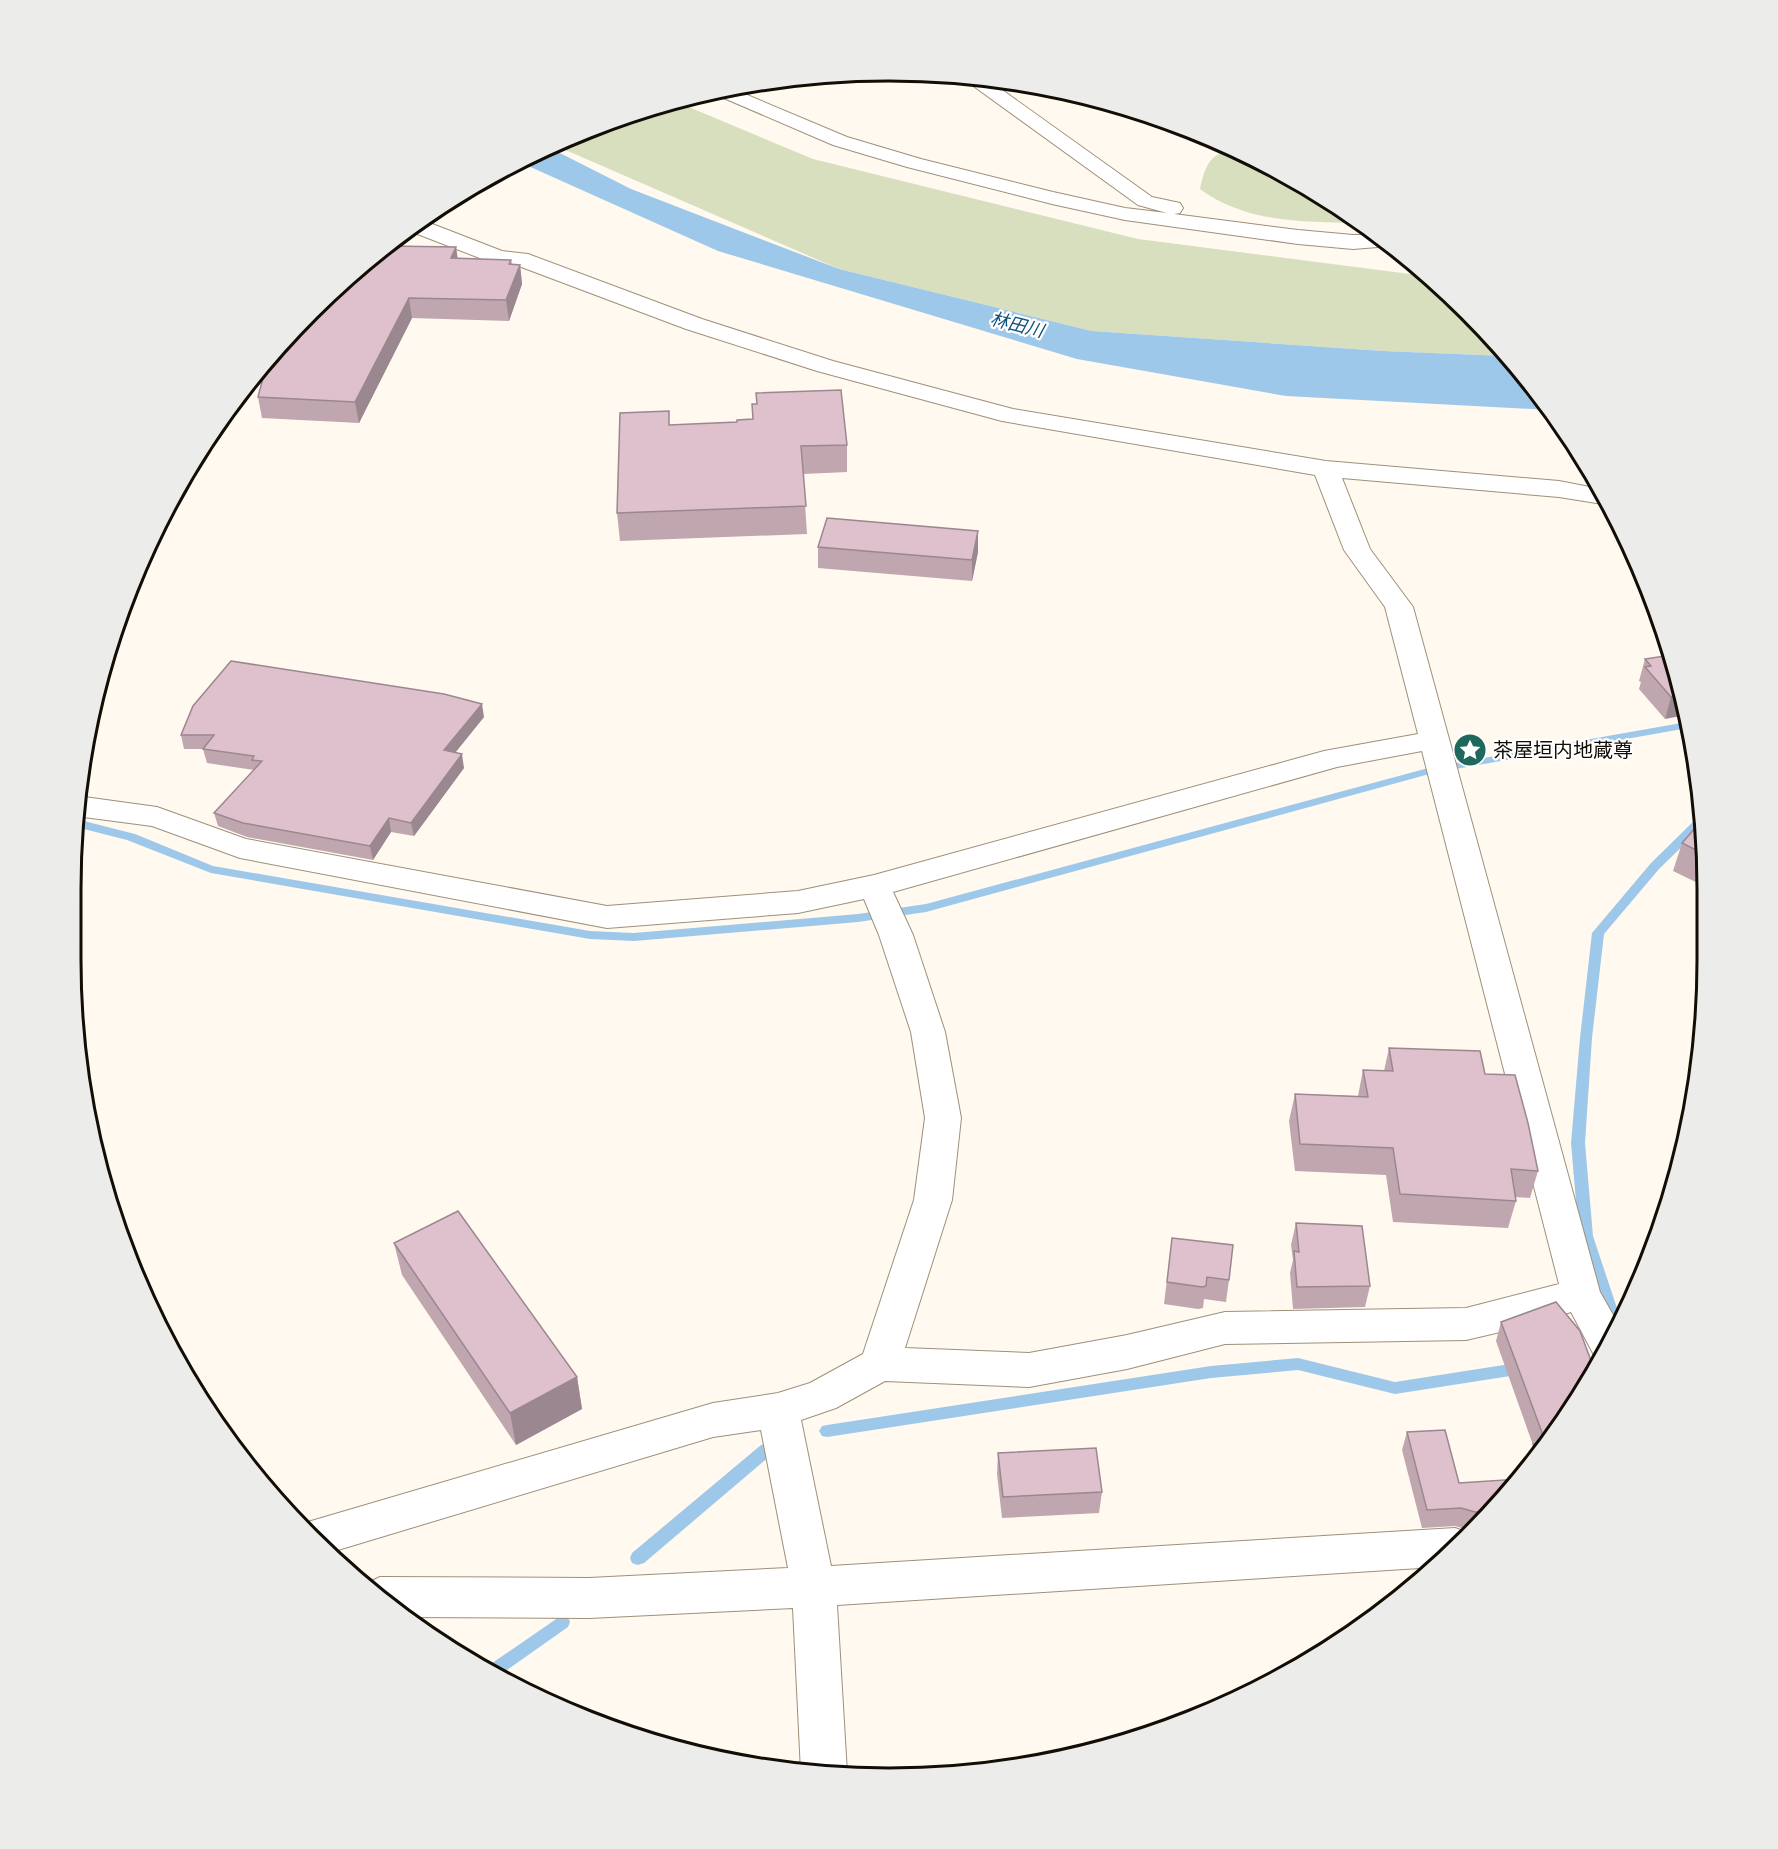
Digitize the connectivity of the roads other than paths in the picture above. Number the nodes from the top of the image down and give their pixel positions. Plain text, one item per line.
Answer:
1 (985, 87) edge
2 (734, 96) edge
3 (424, 229) edge
4 (1298, 237) junction
5 (1372, 241) edge
6 (1326, 469) junction
7 (1595, 496) edge
8 (1434, 740) junction
9 (86, 807) edge
10 (874, 886) junction
11 (1581, 1293) junction
12 (1604, 1336) edge
13 (880, 1364) junction
14 (778, 1410) junction
15 (323, 1535) edge
16 (1442, 1548) edge
17 (814, 1587) junction
18 (392, 1597) edge
19 (824, 1765) edge

1 - 4 street
2 - 4 street
3 - 6 street
4 - 5 street
6 - 7 street
6 - 8 street
8 - 10 street
8 - 11 street
9 - 10 street
10 - 13 street
11 - 12 street
11 - 13 street
13 - 14 street
14 - 15 street
14 - 17 street
16 - 17 street
17 - 18 street
17 - 19 street

